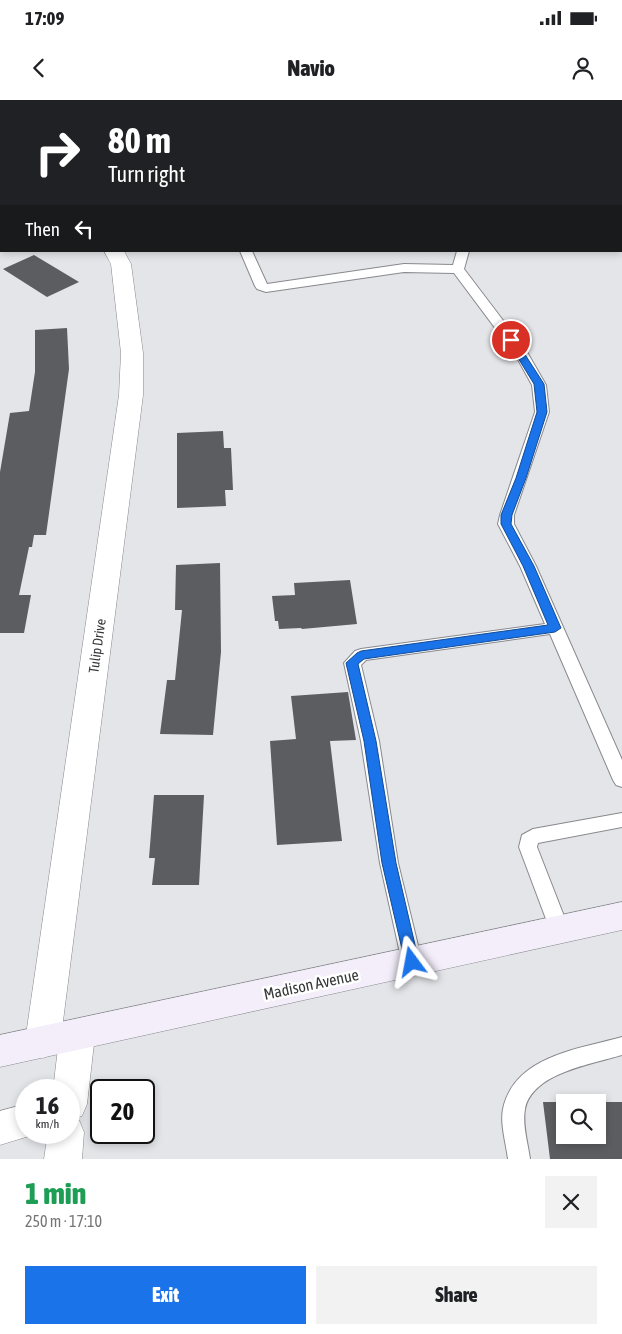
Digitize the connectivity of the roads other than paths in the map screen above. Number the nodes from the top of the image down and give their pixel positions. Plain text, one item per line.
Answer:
1 (115, 252) edge
2 (246, 252) edge
3 (462, 252) edge
4 (458, 269) junction
5 (555, 628) junction
6 (622, 780) edge
7 (622, 820) edge
8 (622, 916) edge
9 (559, 929) junction
10 (412, 962) junction
11 (77, 1035) junction
12 (43, 1042) junction
13 (622, 1046) edge
14 (0, 1051) edge
15 (72, 1079) edge
16 (15, 1124) edge
17 (0, 1128) edge
18 (65, 1144) edge
19 (63, 1159) edge
20 (519, 1159) edge

1 - 12 street, Tulip Drive
2 - 4 lane
3 - 4 lane
4 - 5 lane
5 - 6 lane
5 - 10 lane
7 - 9 lane
8 - 9 main road, Madison Avenue
9 - 10 main road, Madison Avenue
10 - 11 main road, Madison Avenue
11 - 12 main road, Madison Avenue
11 - 15 street
12 - 14 main road, Madison Avenue
13 - 20 lane
16 - 17 street
18 - 19 street

